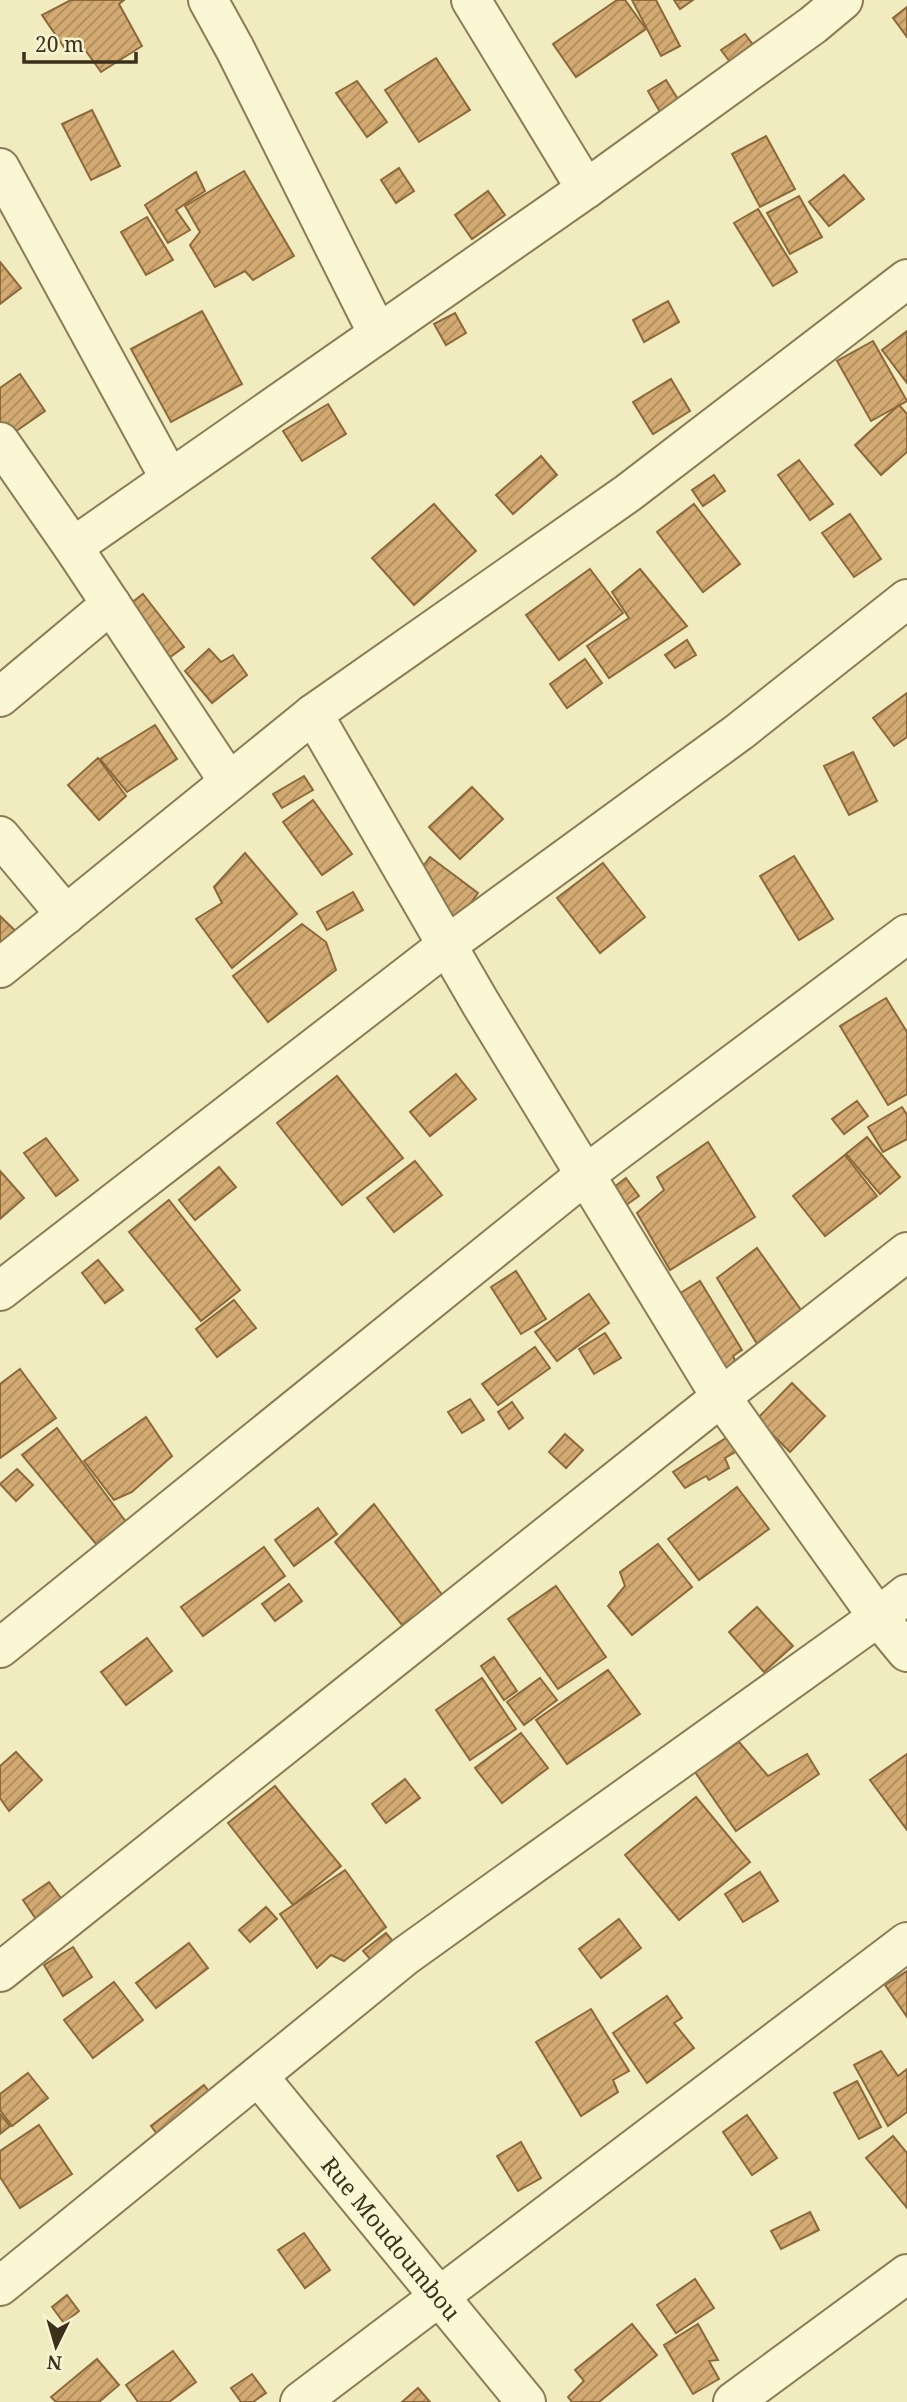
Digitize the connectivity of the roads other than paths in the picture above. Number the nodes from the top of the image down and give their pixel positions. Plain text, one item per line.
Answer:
1 (208, 0) edge
2 (471, 0) edge
3 (843, 0) edge
4 (805, 13) edge
5 (0, 168) edge
6 (586, 189) junction
7 (907, 279) edge
8 (378, 334) junction
9 (0, 442) edge
10 (170, 479) junction
11 (73, 547) junction
12 (907, 599) edge
13 (111, 604) junction
14 (0, 697) edge
15 (313, 714) junction
16 (229, 782) junction
17 (0, 836) edge
18 (66, 915) junction
19 (907, 934) edge
20 (447, 945) junction
21 (0, 968) edge
22 (585, 1175) junction
23 (907, 1252) edge
24 (0, 1291) edge
25 (720, 1397) junction
26 (893, 1606) edge
27 (0, 1648) edge
28 (907, 1652) edge
29 (907, 1942) edge
30 (0, 1972) edge
31 (258, 2076) junction
32 (907, 2274) edge
33 (0, 2286) edge
34 (439, 2294) junction
35 (300, 2402) edge
36 (526, 2402) edge
37 (733, 2402) edge

1 - 8 street
2 - 6 street
3 - 4 street
4 - 6 street
5 - 10 street
6 - 8 street
7 - 15 street
8 - 10 street
9 - 11 street
10 - 11 street
11 - 13 street
12 - 20 street
13 - 14 street
13 - 16 street
15 - 16 street
15 - 20 street
16 - 18 street
17 - 18 street
18 - 21 street
19 - 22 street
20 - 22 street
20 - 24 street
22 - 25 street
22 - 27 street
23 - 25 street
25 - 26 street
25 - 30 street
26 - 28 street
26 - 31 street
29 - 34 street
31 - 33 street
31 - 34 street, Rue Moudoumbou
32 - 37 street
34 - 35 street
34 - 36 street, Rue Moudoumbou

